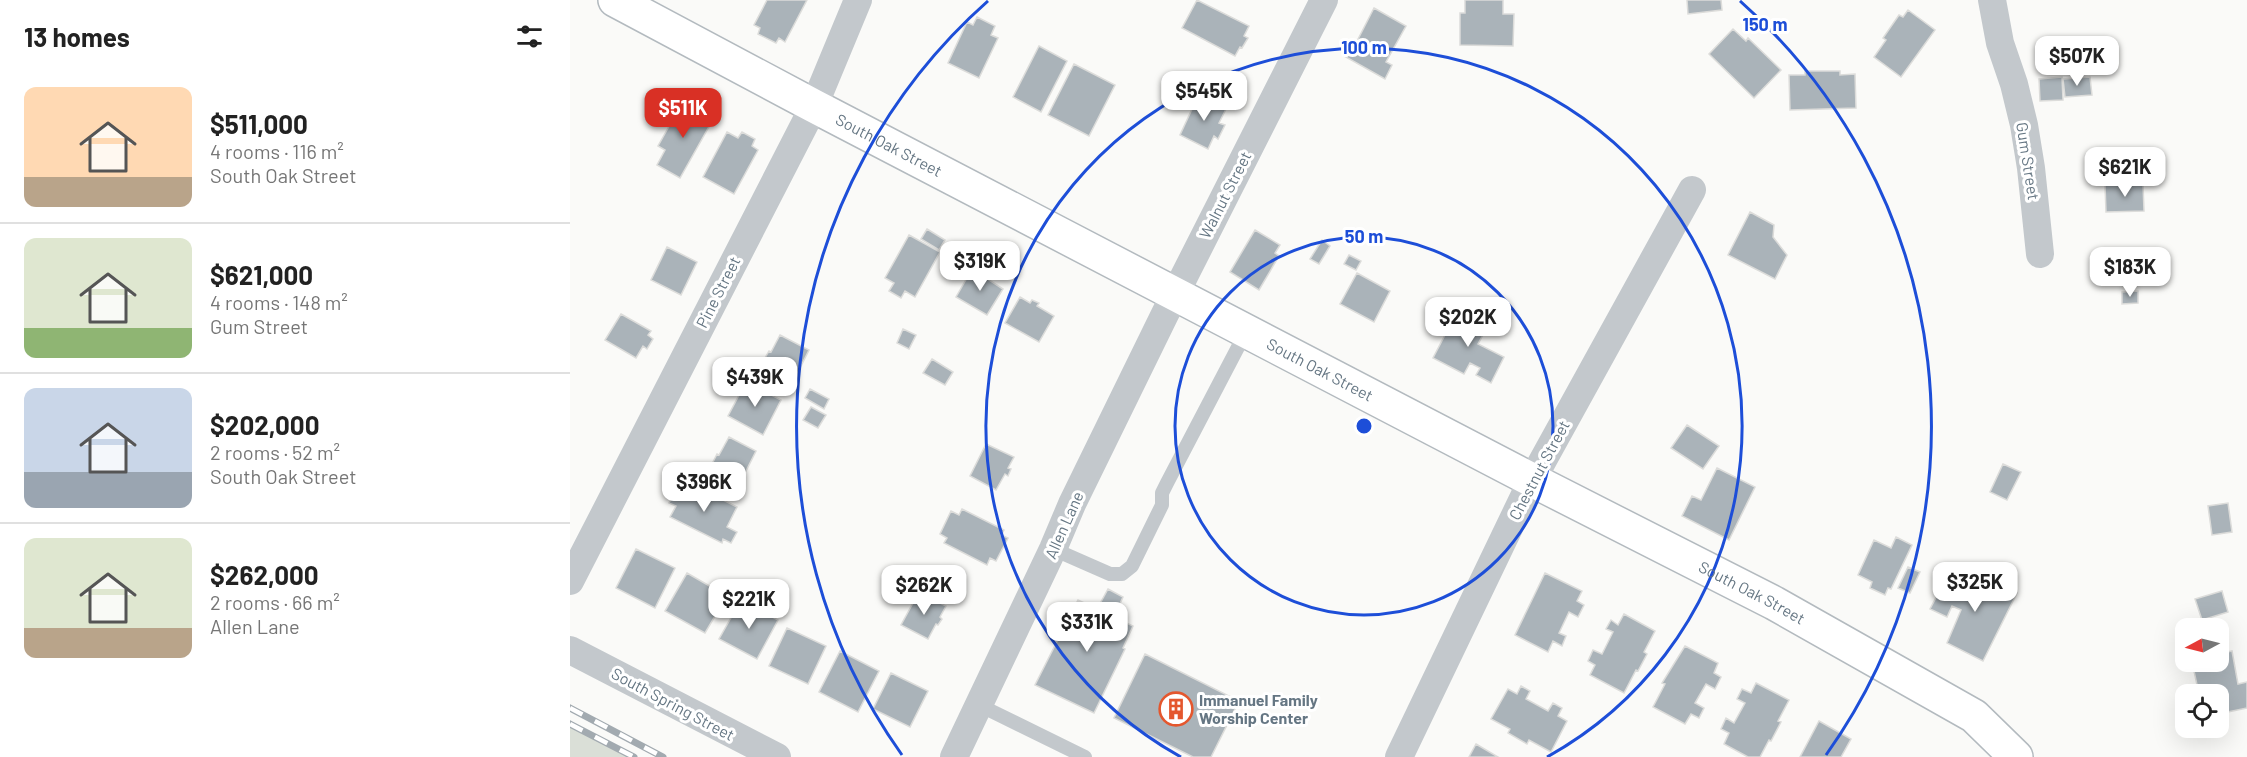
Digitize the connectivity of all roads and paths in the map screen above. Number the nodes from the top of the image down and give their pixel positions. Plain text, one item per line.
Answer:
1 (615, 0) edge
2 (858, 0) edge
3 (1324, 0) edge
4 (1992, 0) edge
5 (814, 106) junction
6 (1692, 190) dead end
7 (2040, 254) dead end
8 (1175, 294) junction
9 (1246, 330) junction
10 (1532, 480) junction
11 (1053, 549) junction
12 (570, 581) edge
13 (570, 650) edge
14 (979, 705) junction
15 (777, 757) edge
16 (954, 757) edge
17 (1085, 757) edge
18 (1399, 757) edge
19 (2016, 757) edge

1 - 5 street, South Oak Street
2 - 5 street, Pine Street
3 - 8 street, Walnut Street
4 - 7 street, Gum Street
5 - 8 street, South Oak Street
5 - 12 street, Pine Street
6 - 10 street, Chestnut Street
8 - 9 street, South Oak Street
8 - 11 street, Allen Lane
9 - 10 street, South Oak Street
9 - 11 lane
10 - 18 street, Chestnut Street
10 - 19 street, South Oak Street
11 - 14 street, Allen Lane
13 - 15 street, South Spring Street
14 - 16 street, Allen Lane
14 - 17 lane

